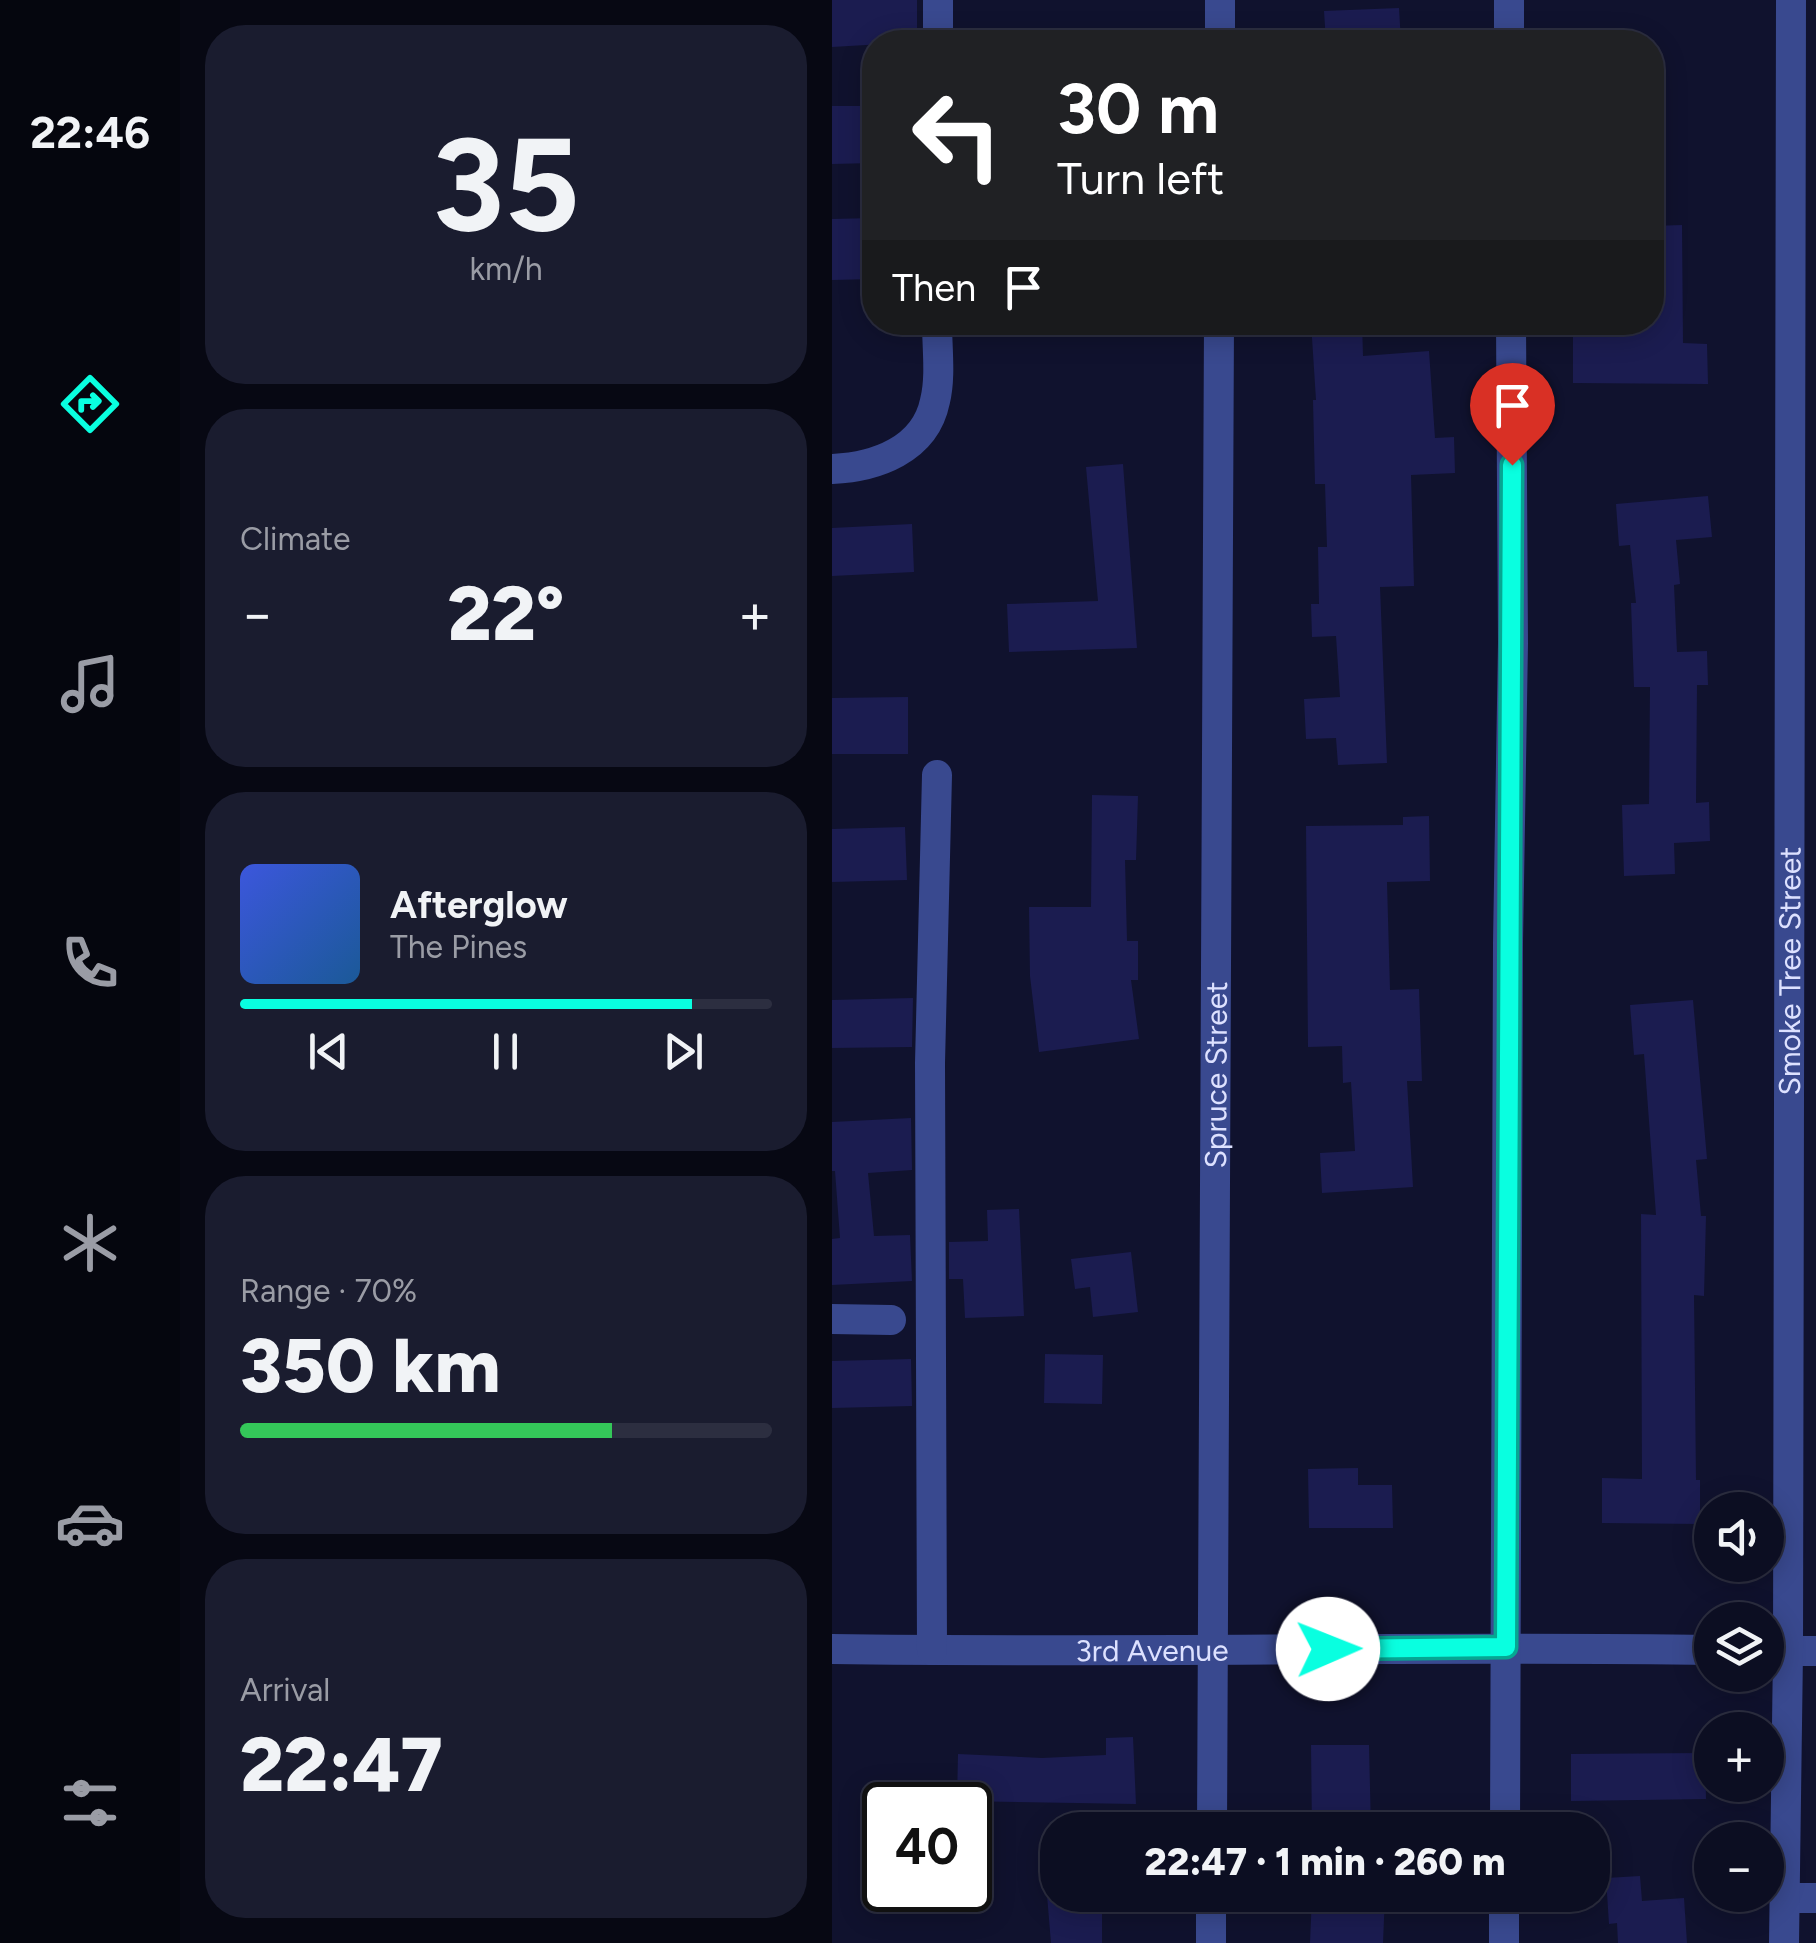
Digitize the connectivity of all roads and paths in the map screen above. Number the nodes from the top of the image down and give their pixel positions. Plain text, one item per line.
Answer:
1 (938, 0) edge
2 (1220, 0) edge
3 (1509, 0) edge
4 (1790, 0) edge
5 (938, 30) edge
6 (1220, 30) edge
7 (1509, 30) edge
8 (936, 335) edge
9 (1219, 335) edge
10 (1511, 335) edge
11 (832, 469) edge
12 (937, 775) dead end
13 (832, 1320) edge
14 (891, 1320) dead end
15 (1506, 1647) junction
16 (832, 1648) edge
17 (932, 1650) junction
18 (1214, 1650) junction
19 (1694, 1650) edge
20 (1790, 1651) edge
21 (1212, 1812) edge
22 (1504, 1812) edge
23 (1785, 1898) junction
24 (1816, 1898) edge
25 (1211, 1912) edge
26 (1504, 1912) edge
27 (1211, 1943) edge
28 (1504, 1943) edge
29 (1784, 1943) edge

1 - 5 street
2 - 6 street
3 - 7 street
4 - 20 street, Smoke Tree Street
8 - 11 street
9 - 18 street, Spruce Street
10 - 15 street
12 - 17 street
13 - 14 street
15 - 18 street, 3rd Avenue
15 - 19 street, 3rd Avenue
15 - 22 street
16 - 17 street, 3rd Avenue
17 - 18 street, 3rd Avenue
18 - 21 street, Spruce Street
20 - 23 street, Smoke Tree Street
23 - 24 street
23 - 29 street, Smoke Tree Street
25 - 27 street
26 - 28 street

